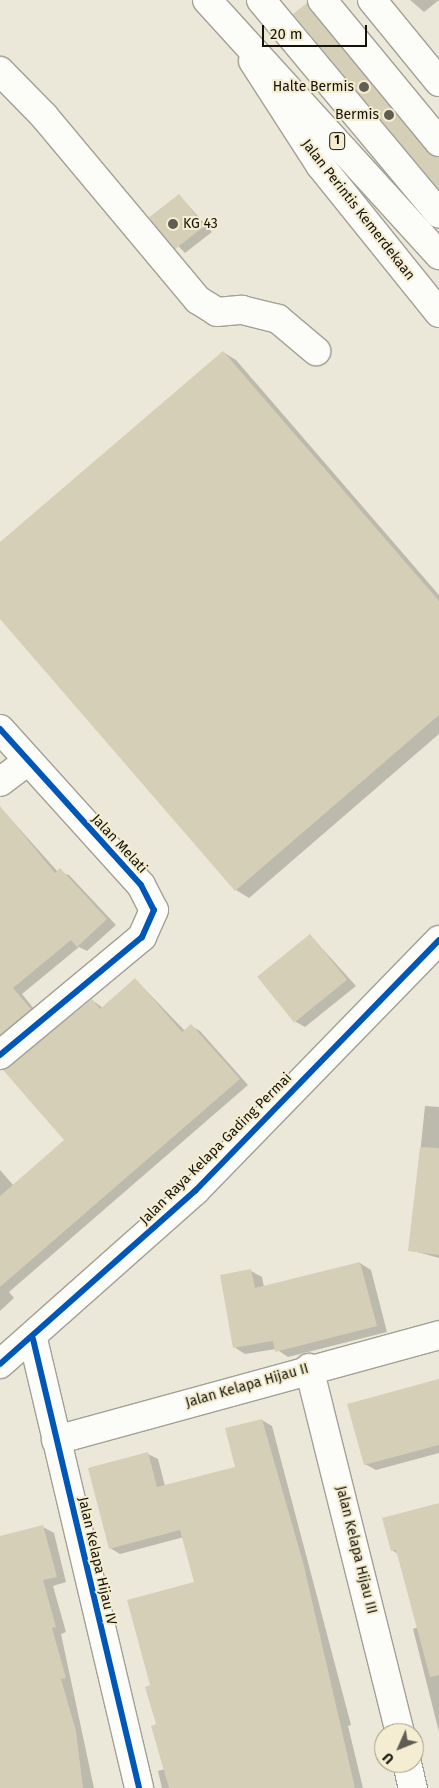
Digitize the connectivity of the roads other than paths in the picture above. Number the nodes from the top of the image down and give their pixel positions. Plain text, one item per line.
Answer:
1 (206, 0) edge
2 (261, 0) edge
3 (322, 0) edge
4 (372, 0) edge
5 (232, 30) junction
6 (0, 71) edge
7 (439, 82) edge
8 (439, 142) edge
9 (439, 214) edge
10 (439, 255) edge
11 (439, 313) edge
12 (316, 351) dead end
13 (0, 729) edge
14 (27, 762) junction
15 (0, 782) edge
16 (439, 940) edge
17 (0, 1055) edge
18 (439, 1335) edge
19 (34, 1339) junction
20 (0, 1364) edge
21 (309, 1368) junction
22 (56, 1440) junction
23 (398, 1723) edge
24 (409, 1773) edge
25 (139, 1788) edge
26 (413, 1788) edge

1 - 5 main road, Jalan Perintis Kemerdekaan / 1
2 - 9 main road
3 - 8 main road
4 - 7 main road
5 - 10 main road, Jalan Perintis Kemerdekaan / 1
5 - 11 main road, Jalan Perintis Kemerdekaan
6 - 12 main road
13 - 14 main road, Jalan Melati
14 - 15 main road
14 - 17 main road, Jalan Melati
16 - 19 main road, Jalan Raya Kelapa Gading Permai
18 - 21 main road, Jalan Kelapa Hijau II
19 - 20 main road, Jalan Raya Kelapa Gading Permai
19 - 22 main road, Jalan Kelapa Hijau IV
21 - 22 main road, Jalan Kelapa Hijau II
21 - 23 main road, Jalan Kelapa Hijau III
22 - 25 main road, Jalan Kelapa Hijau IV
24 - 26 main road

